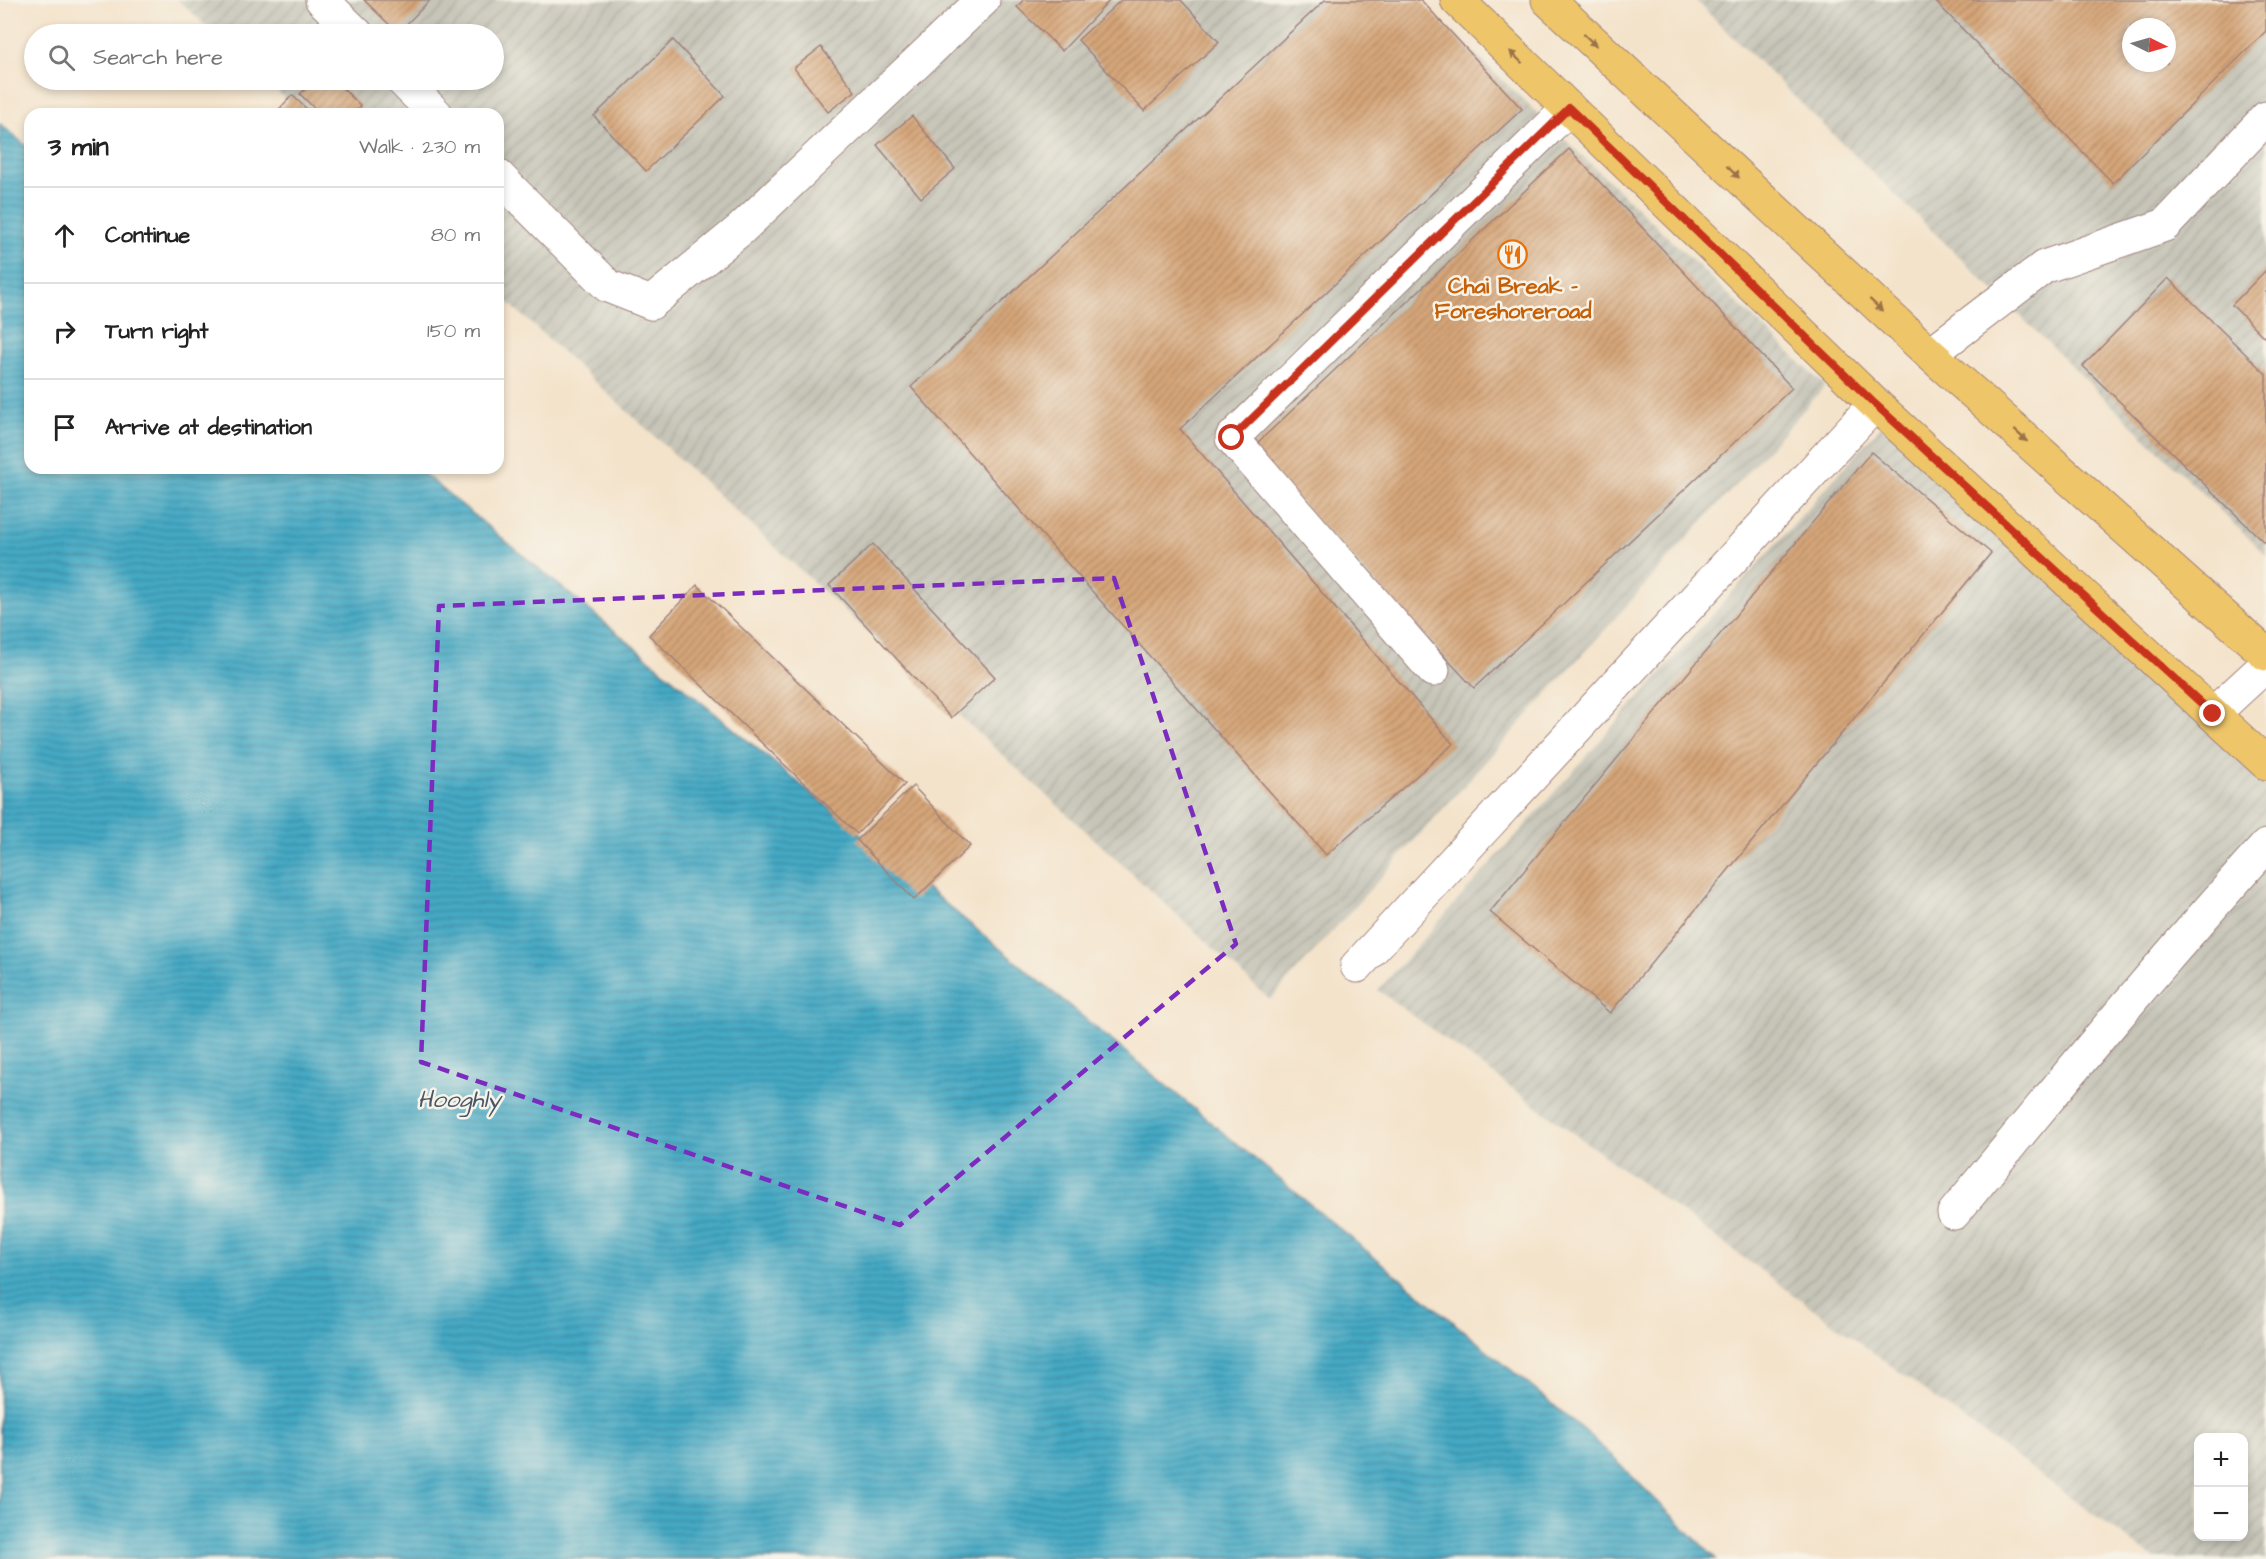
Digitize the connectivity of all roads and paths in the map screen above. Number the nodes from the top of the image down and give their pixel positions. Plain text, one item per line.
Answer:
1 (322, 0) edge
2 (983, 0) edge
3 (1457, 0) edge
4 (1548, 0) edge
5 (347, 24) edge
6 (412, 90) edge
7 (430, 108) edge
8 (1569, 108) junction
9 (2266, 118) edge
10 (504, 182) edge
11 (1930, 354) junction
12 (1875, 404) junction
13 (2266, 654) edge
14 (2266, 665) edge
15 (1433, 670) dead end
16 (2213, 714) junction
17 (2266, 763) edge
18 (2266, 846) edge
19 (1357, 966) dead end
20 (1954, 1213) dead end

1 - 5 street
2 - 10 street
8 -> 3 main road
4 -> 11 main road
6 - 7 street
8 - 12 main road
8 - 15 street
9 - 11 street
11 -> 13 main road
12 - 16 main road
12 - 19 street
14 - 16 street
16 - 17 main road
18 - 20 street

